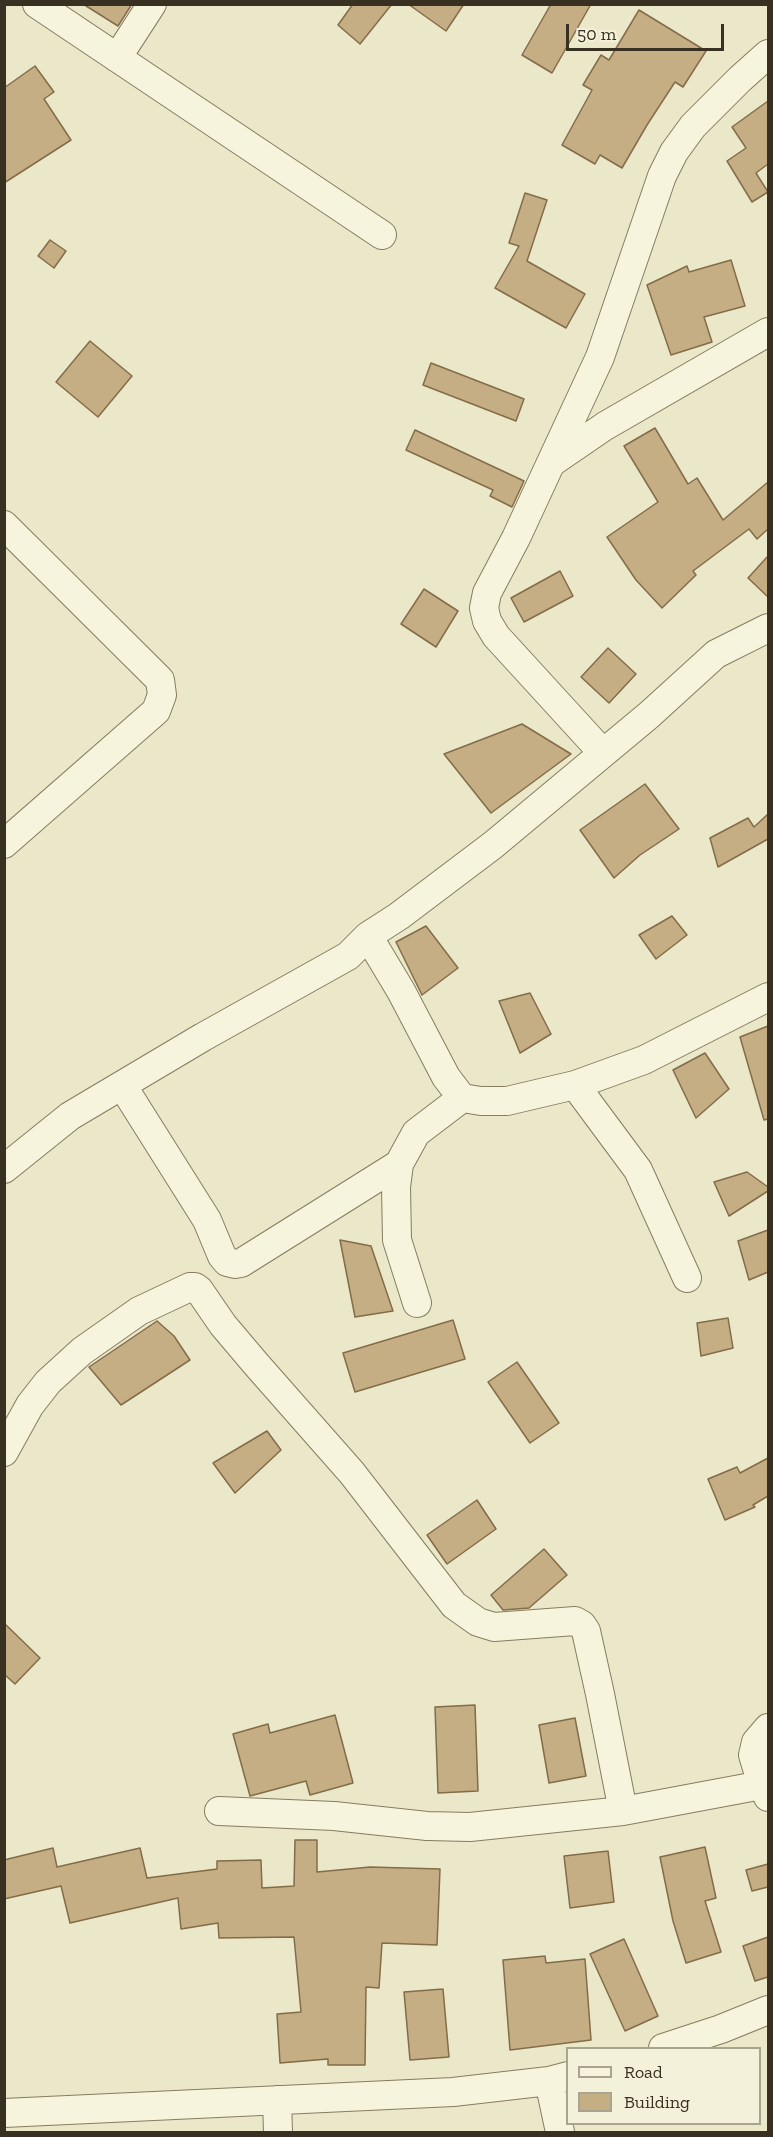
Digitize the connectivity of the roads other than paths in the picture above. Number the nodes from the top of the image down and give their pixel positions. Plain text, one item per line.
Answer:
1 (37, 4) edge
2 (152, 4) edge
3 (768, 54) edge
4 (117, 58) junction
5 (382, 235) dead end
6 (768, 332) edge
7 (549, 464) junction
8 (4, 525) edge
9 (768, 628) edge
10 (603, 753) junction
11 (4, 844) edge
12 (368, 936) junction
13 (768, 997) edge
14 (122, 1085) junction
15 (575, 1085) junction
16 (462, 1098) junction
17 (399, 1164) junction
18 (4, 1169) edge
19 (687, 1278) dead end
20 (417, 1303) dead end
21 (4, 1452) edge
22 (768, 1728) edge
23 (765, 1791) edge
24 (219, 1811) dead end
25 (623, 1811) junction
26 (768, 2010) edge
27 (669, 2047) edge
28 (558, 2079) edge
29 (277, 2100) junction
30 (4, 2113) edge
31 (278, 2133) edge
32 (560, 2133) edge

1 - 4 street
2 - 4 street
3 - 7 street
4 - 5 street
6 - 7 street
7 - 10 street
8 - 11 street
9 - 10 street
10 - 12 street
12 - 14 street
12 - 16 street
13 - 15 street
14 - 17 street
14 - 18 street
15 - 16 street
15 - 19 street
16 - 17 street
17 - 20 street
21 - 25 street
22 - 23 street
23 - 25 street
24 - 25 street
26 - 27 street
28 - 29 street
28 - 32 street
29 - 30 street
29 - 31 street

